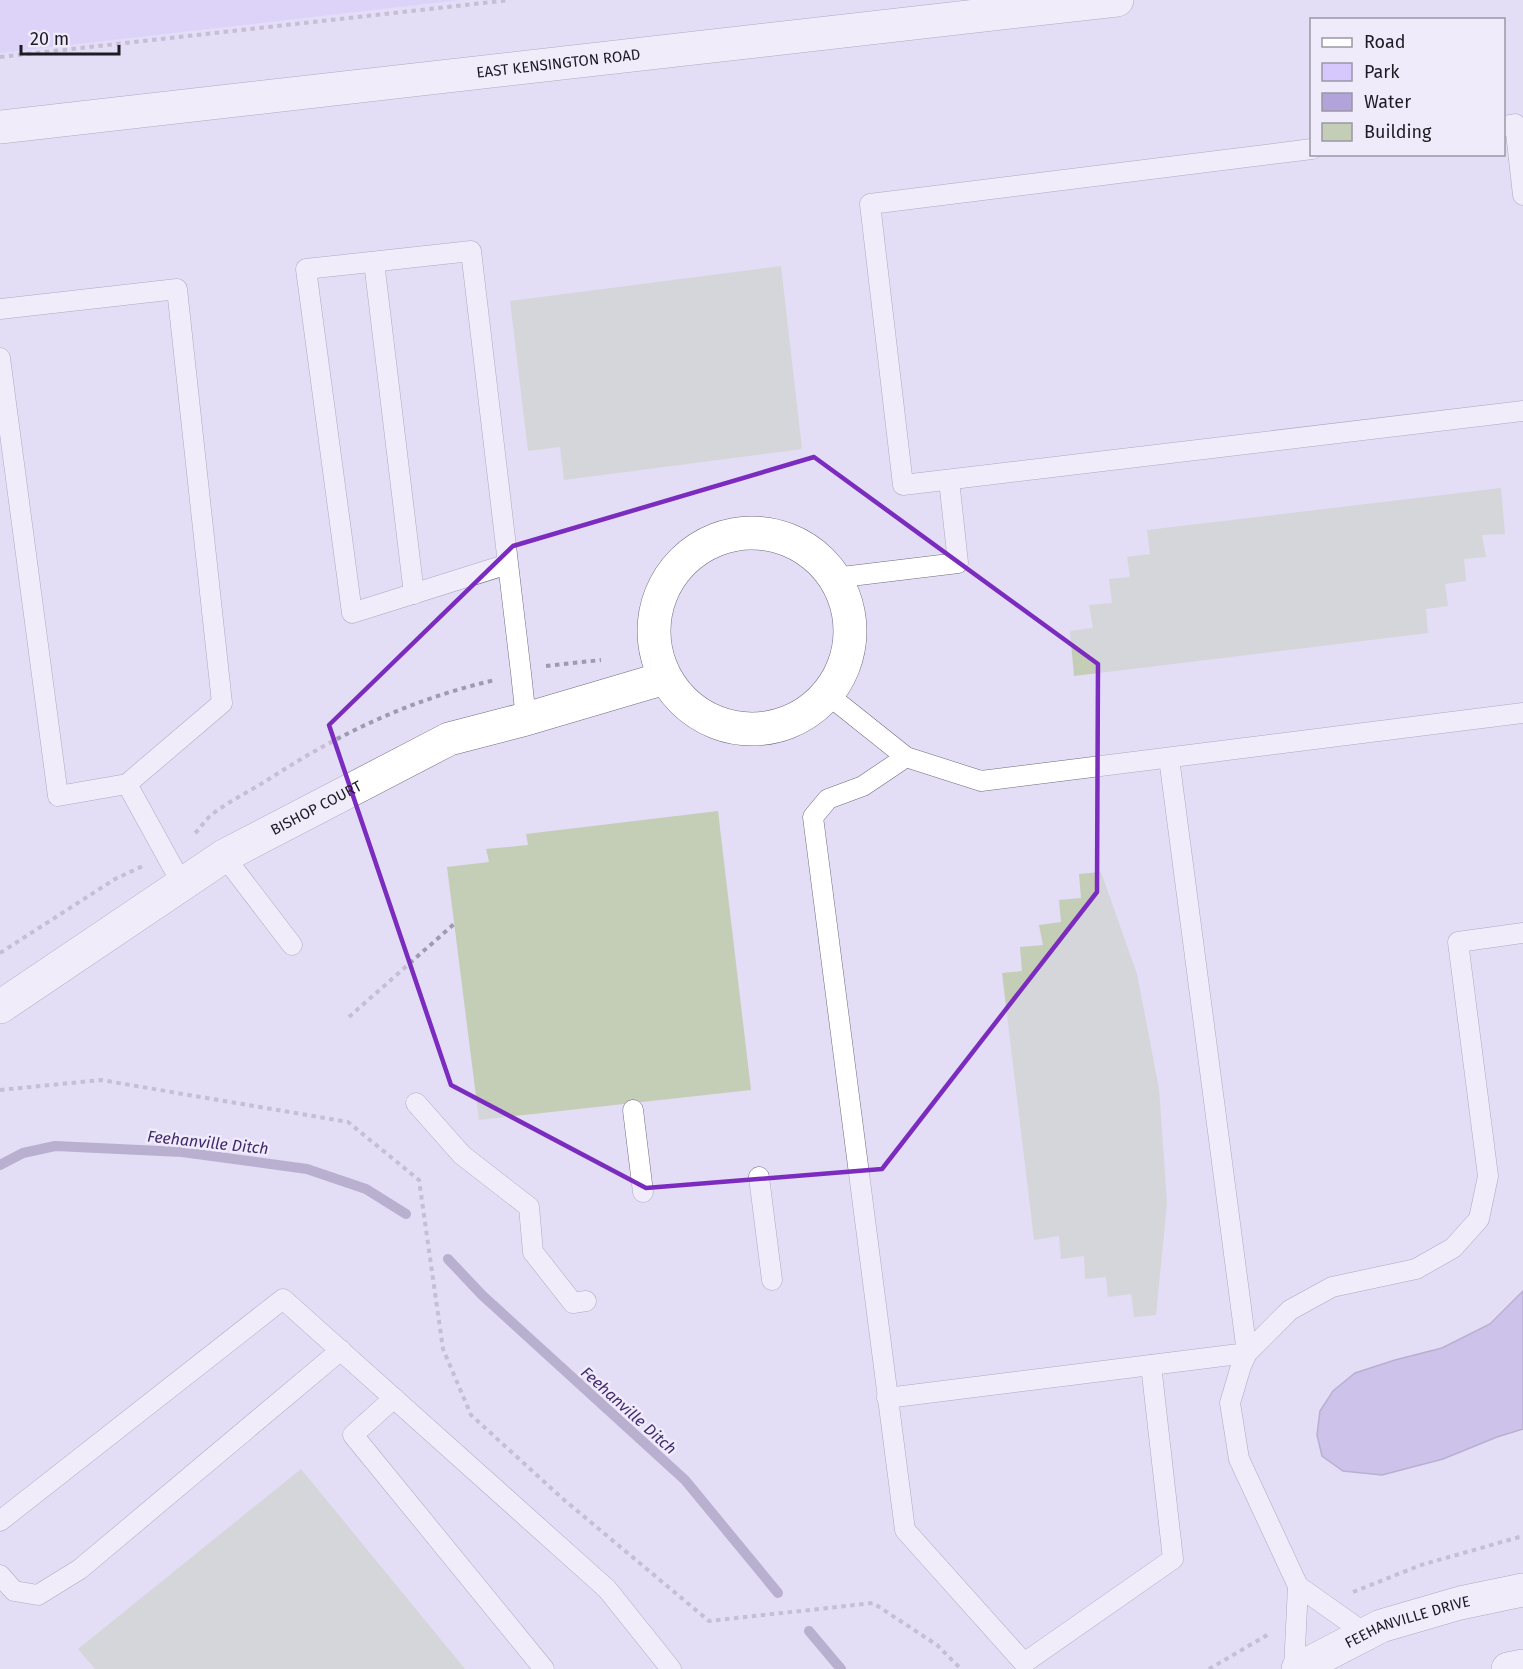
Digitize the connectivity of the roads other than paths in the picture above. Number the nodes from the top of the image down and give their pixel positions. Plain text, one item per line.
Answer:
1 (1117, 0) edge
2 (1505, 126) edge
3 (0, 127) edge
4 (1310, 149) edge
5 (1523, 195) edge
6 (374, 262) junction
7 (0, 309) edge
8 (0, 358) edge
9 (1523, 411) edge
10 (949, 480) junction
11 (508, 564) junction
12 (834, 578) junction
13 (414, 594) junction
14 (665, 678) junction
15 (827, 694) junction
16 (1523, 713) edge
17 (526, 719) junction
18 (906, 758) junction
19 (1169, 758) junction
20 (127, 784) junction
21 (224, 856) junction
22 (182, 884) junction
23 (1523, 933) edge
24 (292, 945) dead end
25 (0, 1007) edge
26 (416, 1103) dead end
27 (633, 1110) dead end
28 (759, 1177) dead end
29 (643, 1192) dead end
30 (772, 1280) dead end
31 (586, 1301) dead end
32 (341, 1350) junction
33 (1247, 1353) junction
34 (1151, 1365) junction
35 (394, 1398) junction
36 (887, 1398) junction
37 (0, 1521) edge
38 (0, 1575) edge
39 (1298, 1586) junction
40 (1523, 1590) edge
41 (1365, 1634) junction
42 (1523, 1666) edge
43 (544, 1669) edge
44 (671, 1669) edge
45 (1296, 1669) edge
46 (1508, 1669) edge

1 - 3 street, EAST KENSINGTON ROAD
2 - 5 lane
4 - 10 lane
6 - 11 lane
6 - 13 lane
6 - 13 lane
7 - 20 lane
8 - 20 lane
9 - 10 lane
10 - 12 lane
11 - 13 lane
11 - 17 lane
12 - 14 street
12 - 15 street
14 - 15 street
14 - 17 street, BISHOP COURT
15 - 18 lane
16 - 19 lane
17 - 21 street, BISHOP COURT
18 - 19 lane
18 - 36 lane
19 - 33 lane
20 - 22 lane
21 - 22 street, BISHOP COURT
21 - 24 lane
22 - 25 street, BISHOP COURT
23 - 33 lane
26 - 31 lane
27 - 29 lane
28 - 30 lane
32 - 35 lane
32 - 37 lane
32 - 38 lane
33 - 34 lane
33 - 39 lane
34 - 36 lane
34 - 36 lane
35 - 43 lane
35 - 44 lane
39 - 41 lane
39 - 45 lane
40 - 41 street, FEEHANVILLE DRIVE
41 - 45 street, FEEHANVILLE DRIVE
42 - 46 street

